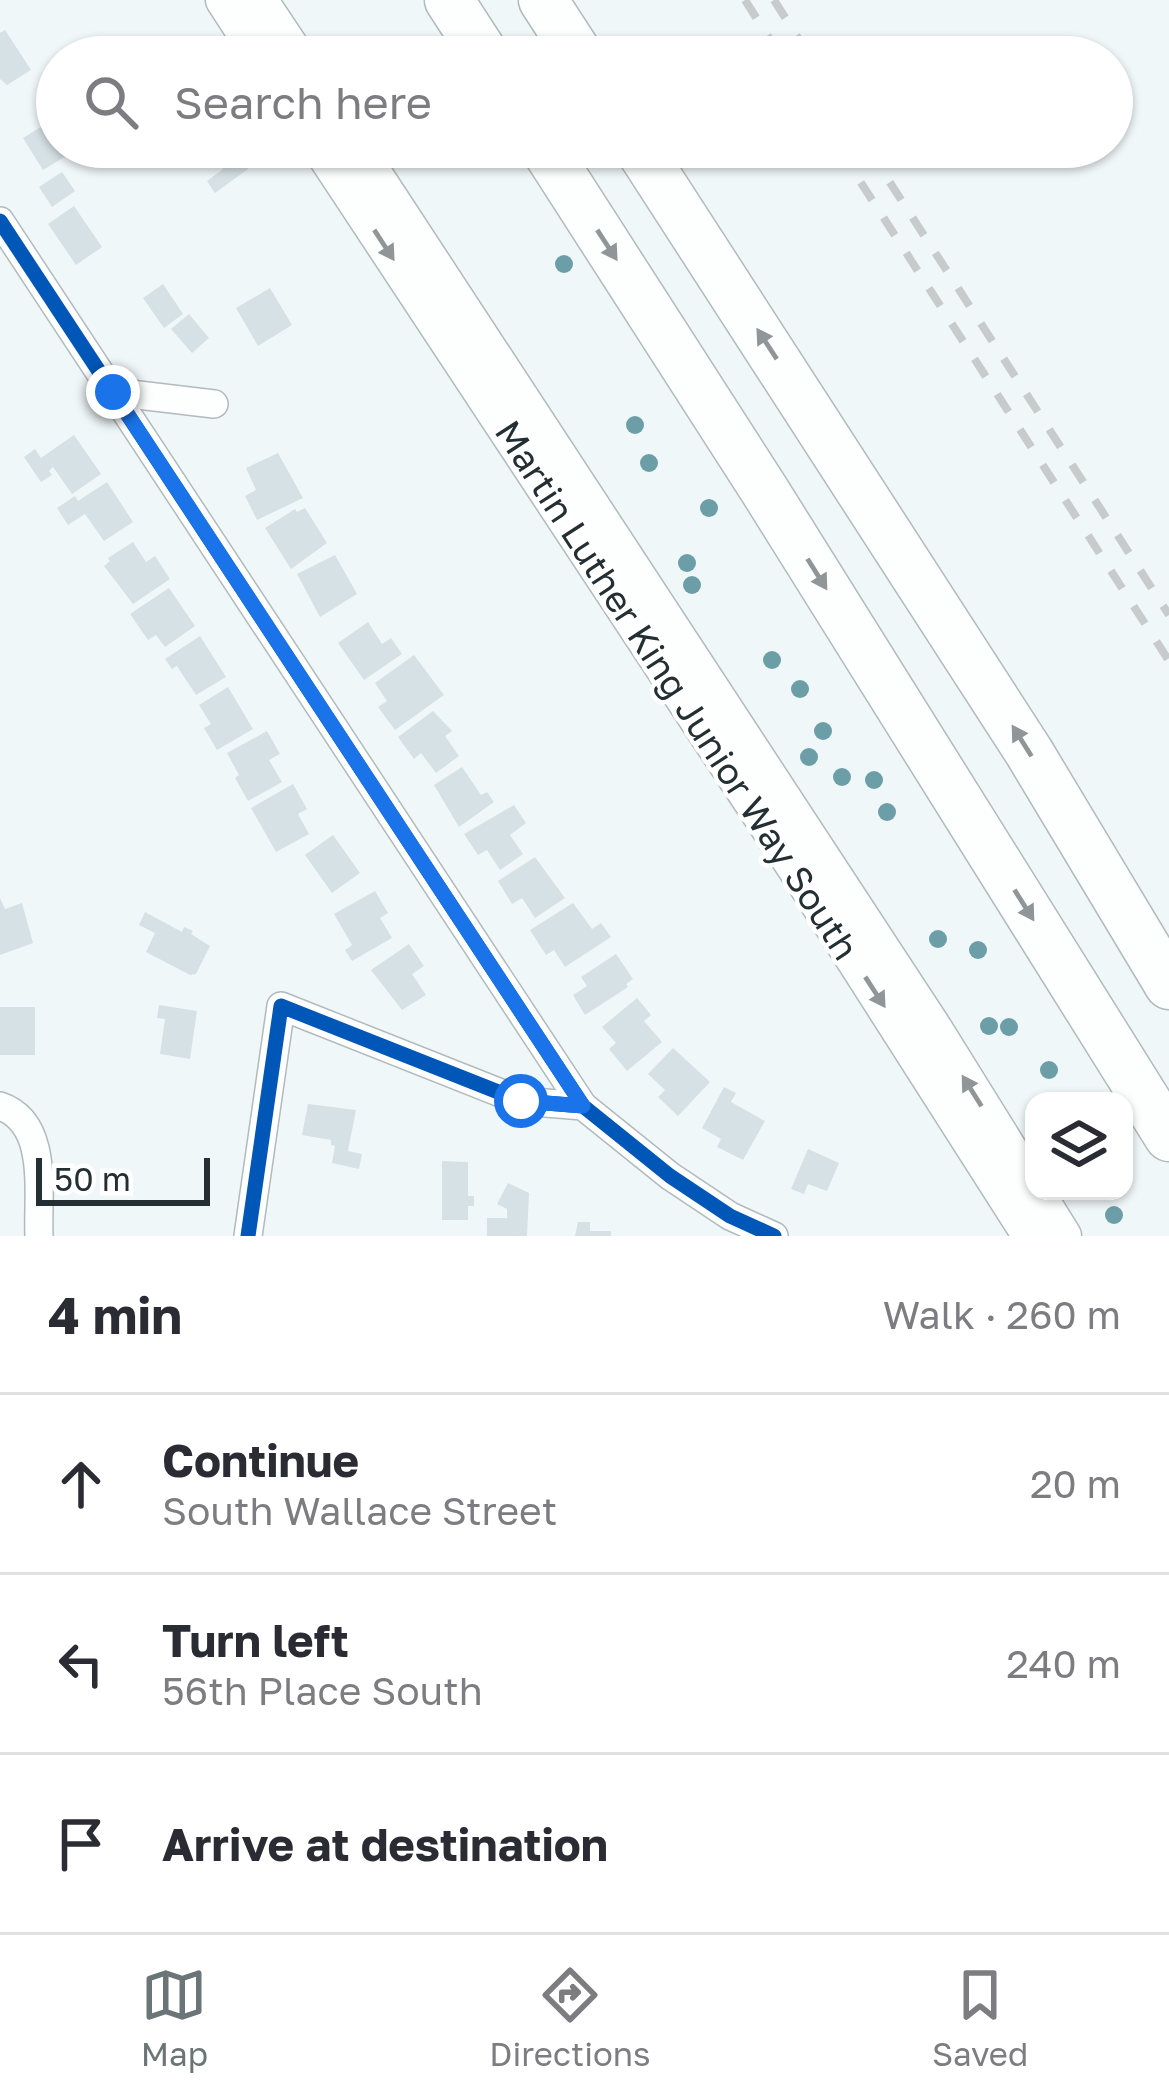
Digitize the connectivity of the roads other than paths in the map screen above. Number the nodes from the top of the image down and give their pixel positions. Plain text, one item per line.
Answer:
1 (224, 0) edge
2 (259, 0) edge
3 (449, 0) edge
4 (543, 0) edge
5 (247, 36) edge
6 (282, 36) edge
7 (472, 36) edge
8 (566, 36) edge
9 (334, 168) edge
10 (370, 168) edge
11 (557, 168) edge
12 (652, 168) edge
13 (0, 220) edge
14 (113, 392) junction
15 (214, 404) dead end
16 (1169, 985) edge
17 (0, 1106) edge
18 (583, 1106) junction
19 (1169, 1137) edge
20 (1025, 1176) edge
21 (1040, 1200) edge
22 (39, 1236) edge
23 (248, 1236) edge
24 (774, 1236) edge
25 (1031, 1236) edge
26 (1063, 1236) edge

1 - 5 main road
2 - 6 main road
3 - 7 highway
4 - 8 highway
9 -> 25 main road, Martin Luther King Junior Way South
20 -> 10 main road, Martin Luther King Junior Way South
11 -> 19 highway
16 -> 12 highway
13 - 14 street
14 - 15 street
14 - 18 street
17 - 22 street
18 - 23 street
18 - 24 street
21 - 26 main road, Martin Luther King Junior Way South

